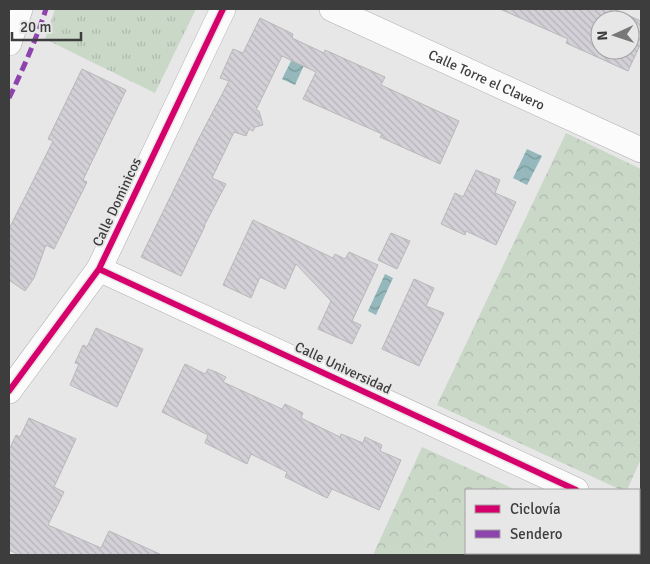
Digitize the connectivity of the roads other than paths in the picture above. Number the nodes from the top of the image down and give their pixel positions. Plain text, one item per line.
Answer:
1 (20, 9) edge
2 (222, 9) edge
3 (332, 9) edge
4 (9, 43) edge
5 (641, 150) edge
6 (99, 269) junction
7 (9, 391) edge
8 (574, 489) edge

1 - 4 street
2 - 6 street, Calle Dominicos
3 - 5 street, Calle Torre el Clavero
6 - 7 street, Calle Dominicos
6 - 8 street, Calle Universidad

